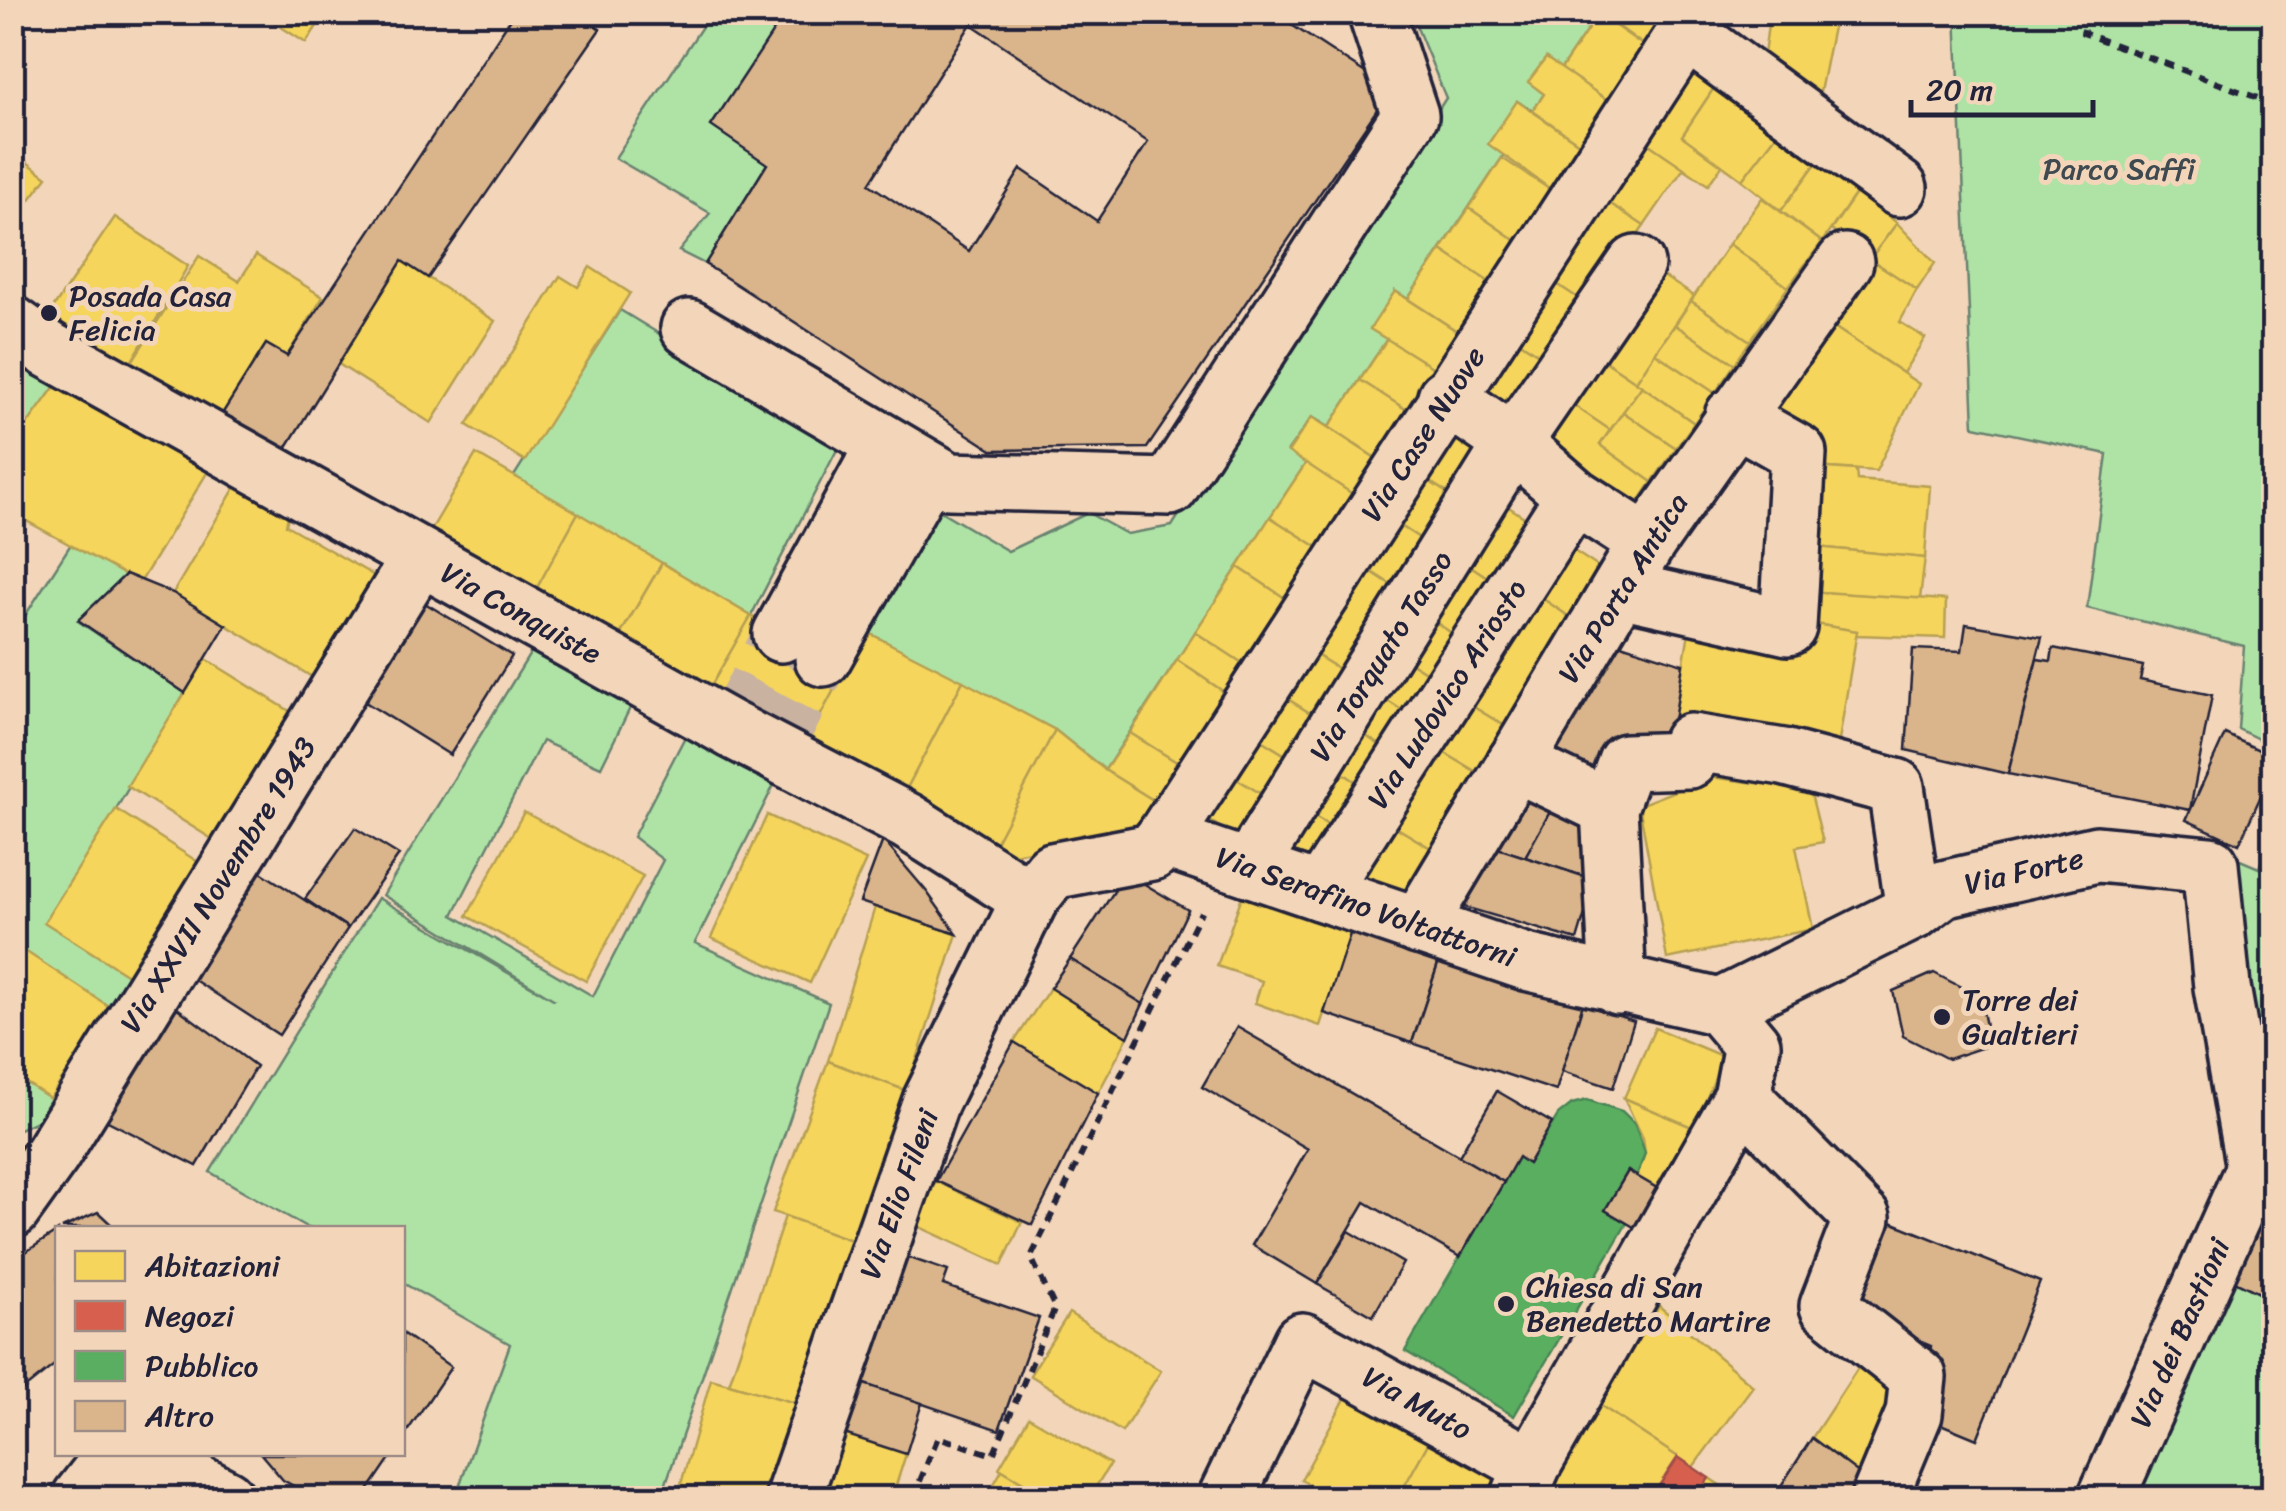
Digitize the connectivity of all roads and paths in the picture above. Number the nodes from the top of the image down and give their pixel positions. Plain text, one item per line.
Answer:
1 (1376, 12) edge
2 (2090, 12) edge
3 (1693, 23) edge
4 (2274, 104) edge
5 (1899, 188) dead end
6 (1845, 262) dead end
7 (1636, 264) dead end
8 (12, 324) edge
9 (688, 328) dead end
10 (1446, 397) junction
11 (1733, 416) junction
12 (1513, 443) junction
13 (907, 457) junction
14 (1574, 496) junction
15 (1648, 543) junction
16 (420, 558) junction
17 (1620, 589) junction
18 (802, 646) tunnel mouth
19 (1515, 763) junction
20 (1609, 808) junction
21 (1163, 839) junction
22 (1238, 864) junction
23 (1320, 892) junction
24 (1030, 899) junction
25 (1914, 911) junction
26 (1418, 926) junction
27 (1618, 986) junction
28 (1720, 1007) junction
29 (1742, 1097) junction
30 (2264, 1172) edge
31 (12, 1210) edge
32 (1525, 1482) edge
33 (80, 1498) edge
34 (226, 1498) edge
35 (792, 1498) edge
36 (913, 1498) edge
37 (1226, 1498) edge
38 (1879, 1498) edge
39 (2106, 1498) edge

1 - 13 street
2 - 4 path
3 - 5 street
3 - 10 street, Via Case Nuove
6 - 11 street, Via Porta Antica
7 - 12 street, Via Torquato Tasso
8 - 16 street, Via Conquiste
9 - 13 street
10 - 12 street
10 - 21 street, Via Case Nuove
11 - 15 street, Via Porta Antica
11 - 17 street
12 - 14 street
12 - 22 street, Via Torquato Tasso
13 - 18 street
14 - 15 street
14 - 23 street, Via Ludovico Ariosto
15 - 17 street, Via Porta Antica
16 - 24 street, Via Conquiste
16 - 31 street, Via XXVII Novembre 1943
17 - 19 street, Via Porta Antica
19 - 20 street
19 - 26 street, Via Porta Antica
20 - 25 street
20 - 27 street
21 - 22 street, Via Serafino Voltattorni
21 - 24 street
22 - 23 street, Via Serafino Voltattorni
22 - 36 path
23 - 26 street, Via Serafino Voltattorni
24 - 35 street, Via Elio Fileni
25 - 28 street, Via Forte
25 - 30 street, Via Forte
26 - 27 street, Via Serafino Voltattorni
27 - 28 street, Via Serafino Voltattorni
28 - 29 street
29 - 32 street
29 - 38 street
30 - 39 street, Via dei Bastioni
32 - 37 street, Via Muto
33 - 34 street

